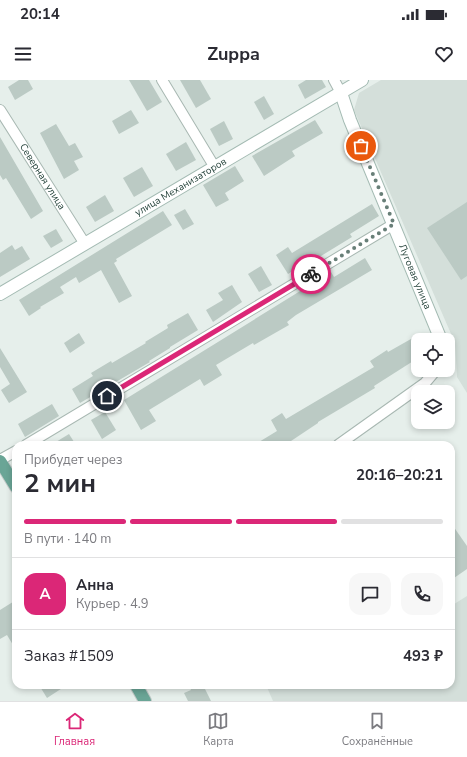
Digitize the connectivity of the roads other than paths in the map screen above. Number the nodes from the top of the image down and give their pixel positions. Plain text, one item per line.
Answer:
1 (162, 80) edge
2 (334, 80) edge
3 (362, 80) edge
4 (341, 93) junction
5 (0, 110) edge
6 (214, 166) junction
7 (394, 224) junction
8 (85, 244) junction
9 (0, 294) edge
10 (438, 333) edge
11 (430, 377) edge
12 (33, 441) edge
13 (344, 441) edge
14 (12, 454) edge
15 (0, 461) edge
16 (12, 480) edge
17 (138, 689) edge
18 (145, 701) edge

1 - 6 street
2 - 4 street, Луговая улица
3 - 4 street, улица Механизаторов
4 - 6 street, улица Механизаторов
4 - 7 street, Луговая улица
5 - 8 street, Северная улица
6 - 8 street, улица Механизаторов
7 - 10 street, Луговая улица
7 - 12 street
8 - 9 street, улица Механизаторов
11 - 13 street
14 - 15 street
15 - 16 main road
17 - 18 main road

